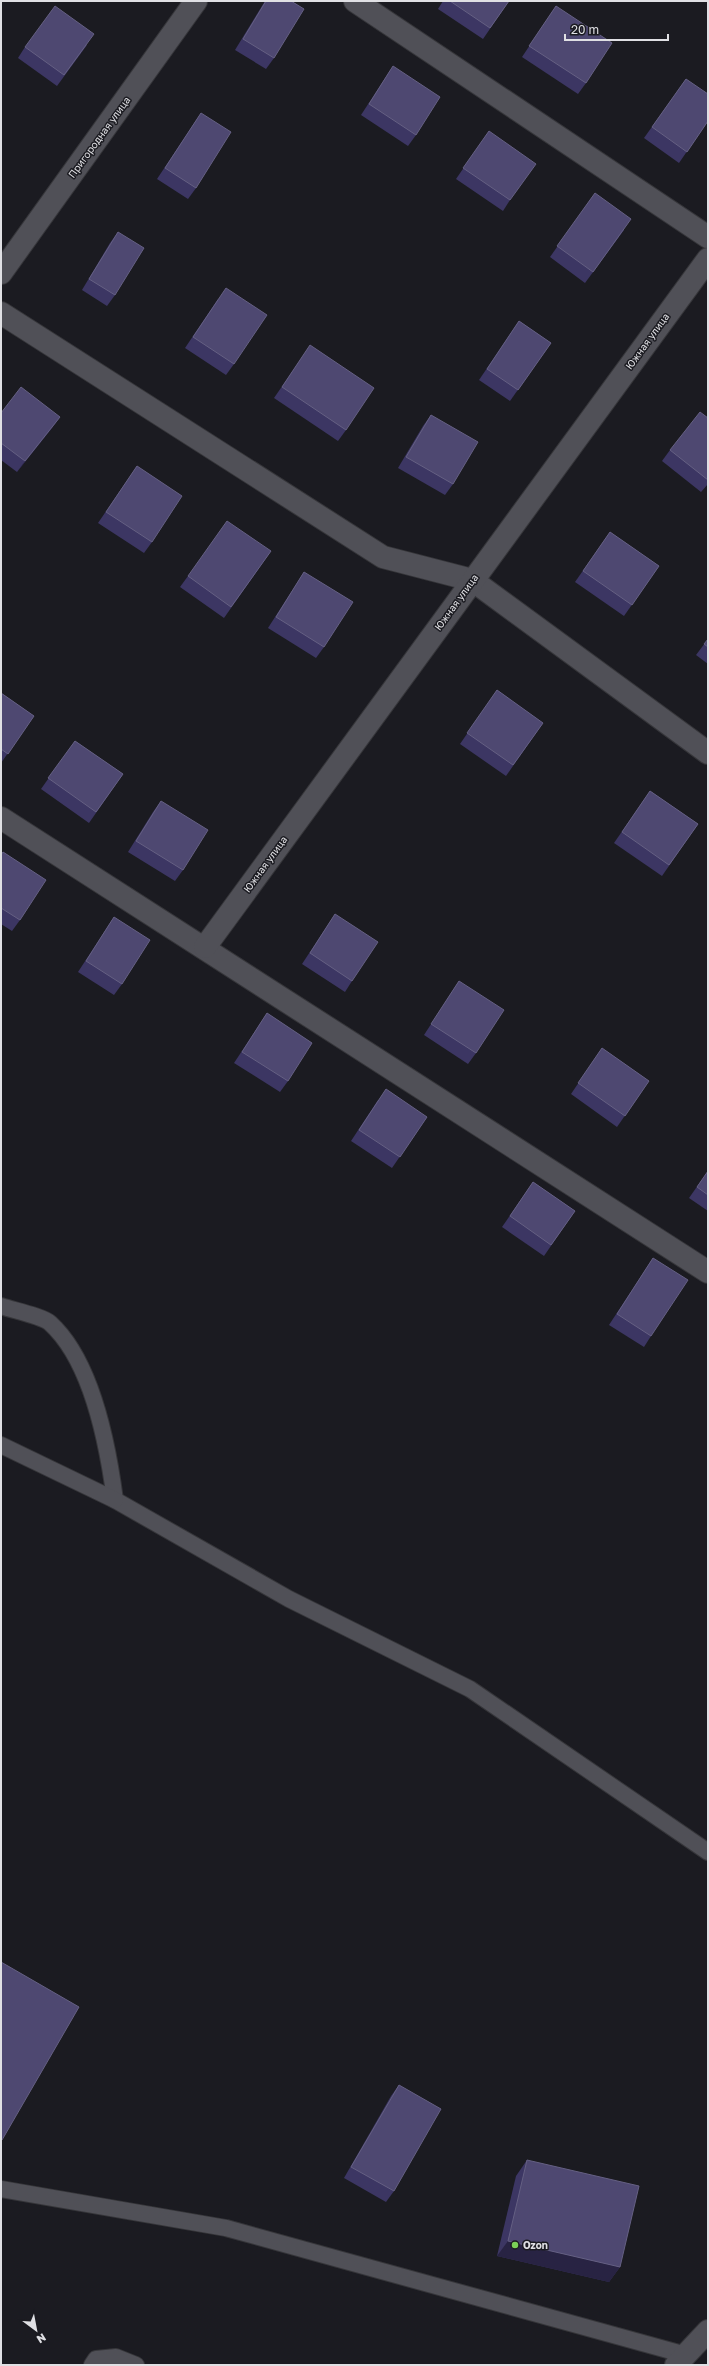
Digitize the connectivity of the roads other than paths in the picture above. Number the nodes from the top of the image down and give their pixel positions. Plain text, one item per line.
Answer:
1 (196, 1) edge
2 (355, 1) edge
3 (708, 237) edge
4 (708, 259) edge
5 (4, 263) edge
6 (1, 313) edge
7 (472, 580) junction
8 (708, 753) edge
9 (1, 818) edge
10 (205, 947) junction
11 (708, 1272) edge
12 (1, 1306) edge
13 (1, 1446) edge
14 (115, 1500) junction
15 (708, 1852) edge
16 (1, 2189) edge
17 (708, 2331) edge
18 (681, 2360) edge
19 (92, 2365) edge
20 (136, 2365) edge

1 - 5 street, Пригородная улица
2 - 3 street
4 - 7 street, Южная улица
6 - 7 street
7 - 8 street
7 - 10 street, Южная улица
9 - 10 street
10 - 11 street
12 - 14 lane
13 - 14 lane
14 - 15 lane
16 - 18 lane
17 - 18 street
19 - 20 lane

